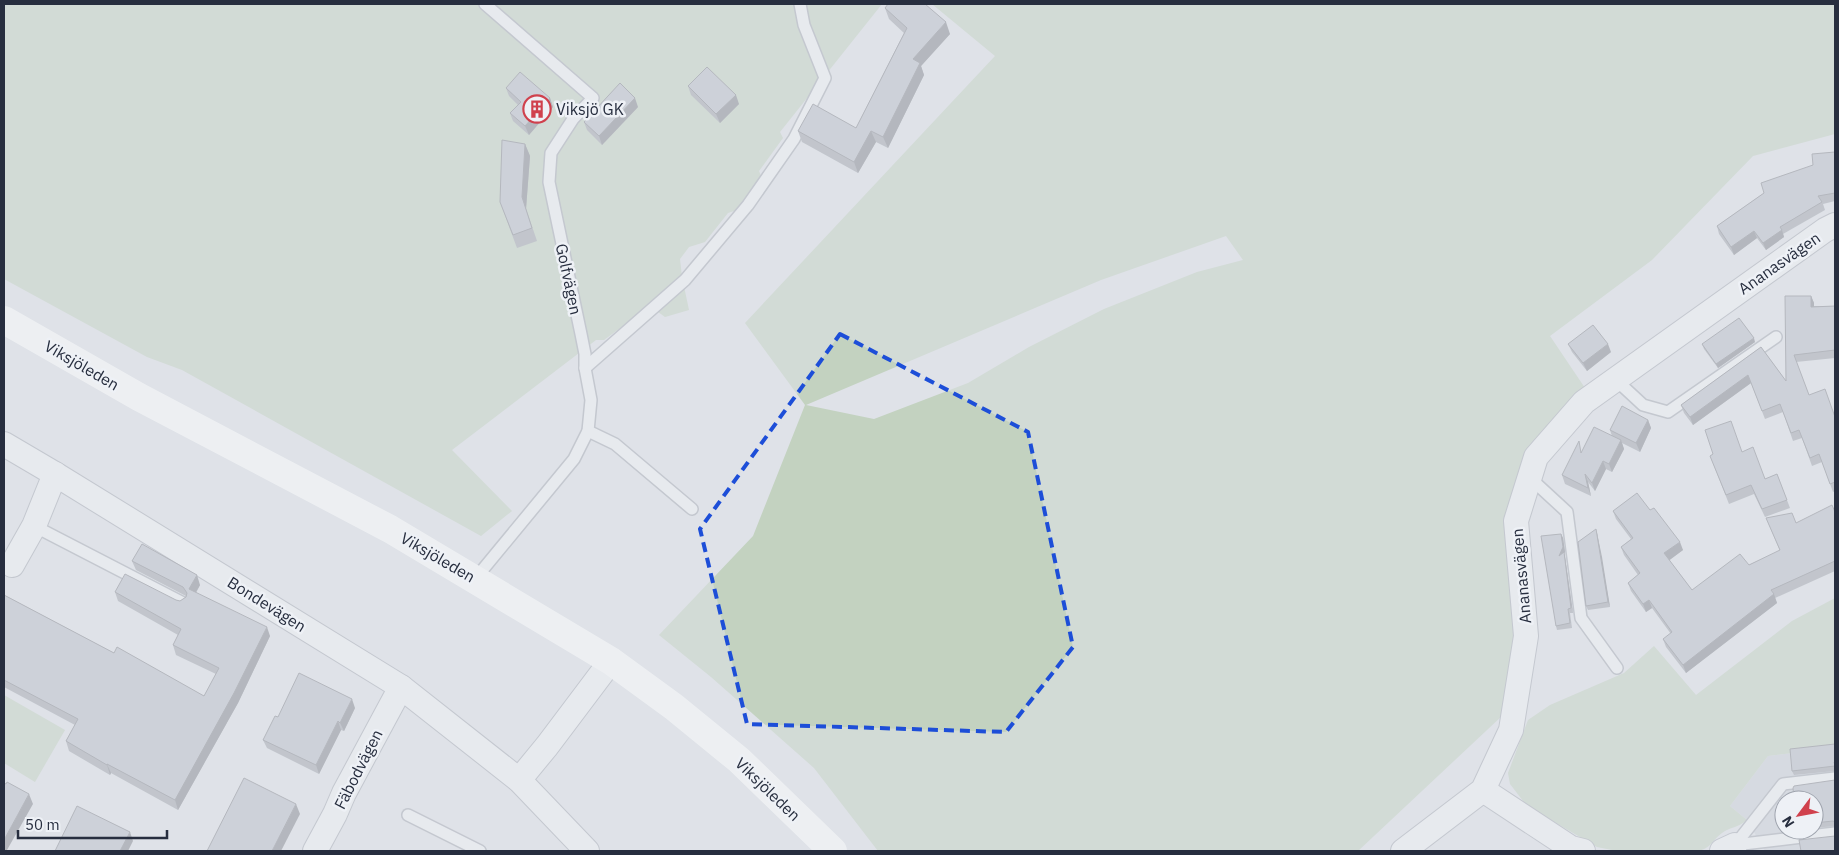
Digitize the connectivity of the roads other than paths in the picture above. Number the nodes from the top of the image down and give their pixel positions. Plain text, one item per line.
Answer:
1 (485, 4) edge
2 (800, 4) edge
3 (1835, 225) edge
4 (4, 320) edge
5 (1776, 337) dead end
6 (585, 368) junction
7 (1616, 380) junction
8 (588, 431) junction
9 (4, 444) edge
10 (55, 474) junction
11 (1529, 478) junction
12 (692, 508) dead end
13 (34, 526) junction
14 (12, 564) dead end
15 (475, 579) junction
16 (183, 603) edge
17 (610, 661) junction
18 (1617, 668) dead end
19 (401, 687) junction
20 (1835, 778) edge
21 (518, 780) junction
22 (1483, 790) junction
23 (408, 815) dead end
24 (1835, 833) edge
25 (1732, 849) edge
26 (315, 851) edge
27 (480, 851) edge
28 (587, 851) edge
29 (833, 851) edge
30 (1403, 851) edge
31 (1584, 851) edge

1 - 6 lane, Golfvägen
2 - 6 lane
3 - 7 street, Ananasvägen
4 - 15 main road, Viksjöleden
5 - 7 lane
6 - 8 lane, Golfvägen
7 - 11 street, Ananasvägen
8 - 12 lane
8 - 15 lane, Golfvägen
9 - 10 street, Bondevägen
10 - 13 street
10 - 19 street, Bondevägen
11 - 18 lane
11 - 22 street, Ananasvägen
13 - 14 street
13 - 16 lane
15 - 17 main road, Viksjöleden
17 - 21 street
17 - 29 main road, Viksjöleden
19 - 21 street, Bondevägen
19 - 26 street, Fäbodvägen
20 - 25 lane
21 - 28 street, Bondevägen
22 - 30 street, Ananasvägen
22 - 31 street
23 - 27 lane
24 - 25 lane

